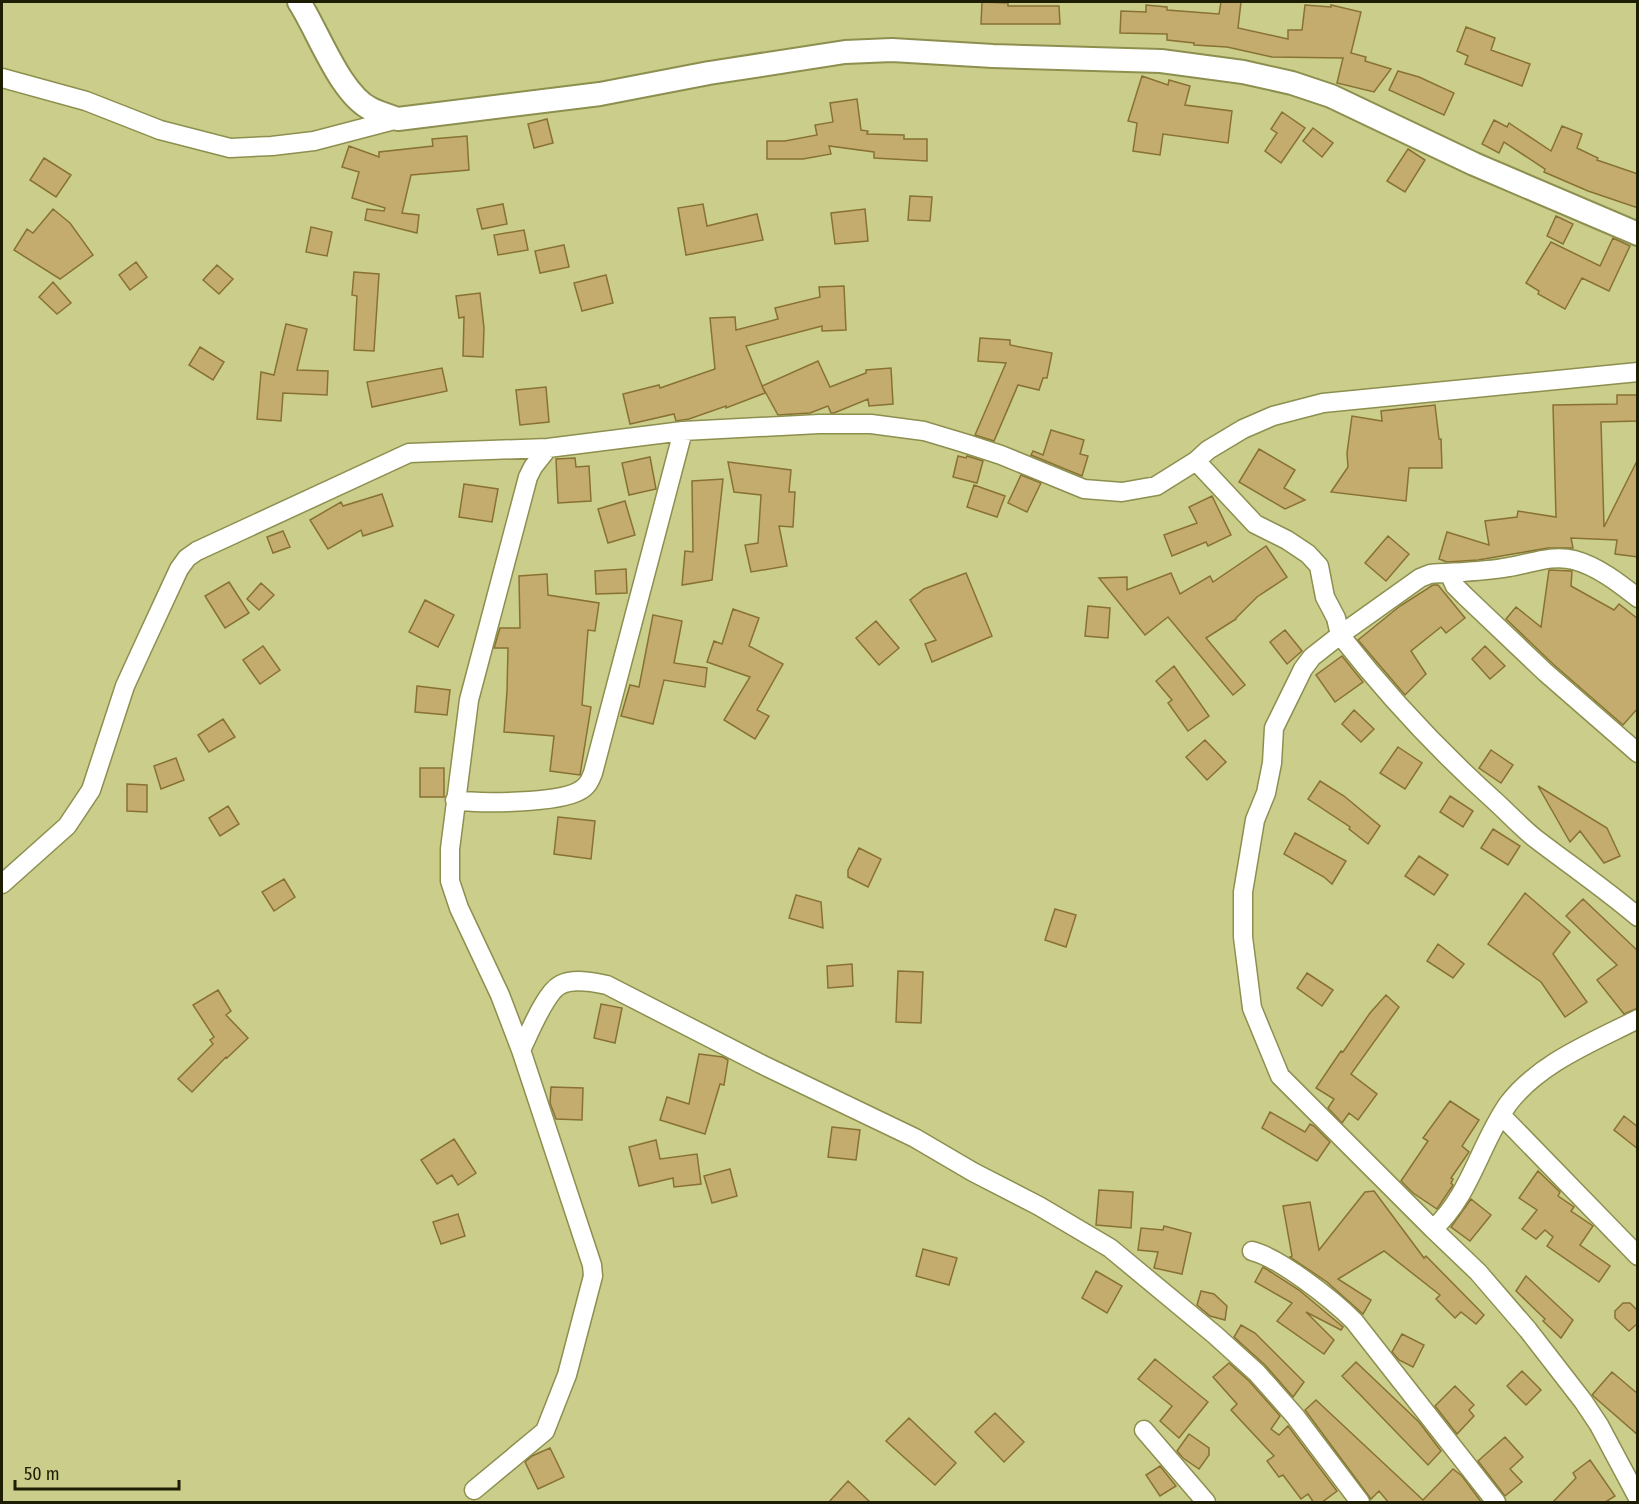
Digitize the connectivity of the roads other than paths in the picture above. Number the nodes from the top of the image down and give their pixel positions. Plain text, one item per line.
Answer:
1 (299, 2) edge
2 (2, 78) edge
3 (398, 118) junction
4 (1638, 234) edge
5 (1638, 372) edge
6 (683, 431) junction
7 (548, 448) junction
8 (1196, 461) junction
9 (1449, 573) junction
10 (1638, 598) edge
11 (1340, 635) junction
12 (1638, 753) edge
13 (455, 800) junction
14 (2, 884) edge
15 (1638, 917) edge
16 (1638, 1019) edge
17 (521, 1050) junction
18 (1502, 1115) junction
19 (1433, 1229) junction
20 (1252, 1251) dead end
21 (1638, 1256) edge
22 (1144, 1430) dead end
23 (474, 1490) dead end
24 (1638, 1498) edge
25 (1206, 1503) edge
26 (1360, 1503) edge
27 (1496, 1503) edge

1 - 3 street
2 - 3 street
3 - 4 street
5 - 8 street
6 - 7 street
6 - 8 street
6 - 13 street
7 - 13 street
7 - 14 street
8 - 11 street
9 - 10 street
9 - 11 street
9 - 12 street
11 - 15 street
11 - 19 street
13 - 17 street
16 - 18 street
17 - 23 street
17 - 26 street
18 - 19 street
18 - 21 street
19 - 24 street
20 - 27 street
22 - 25 street

